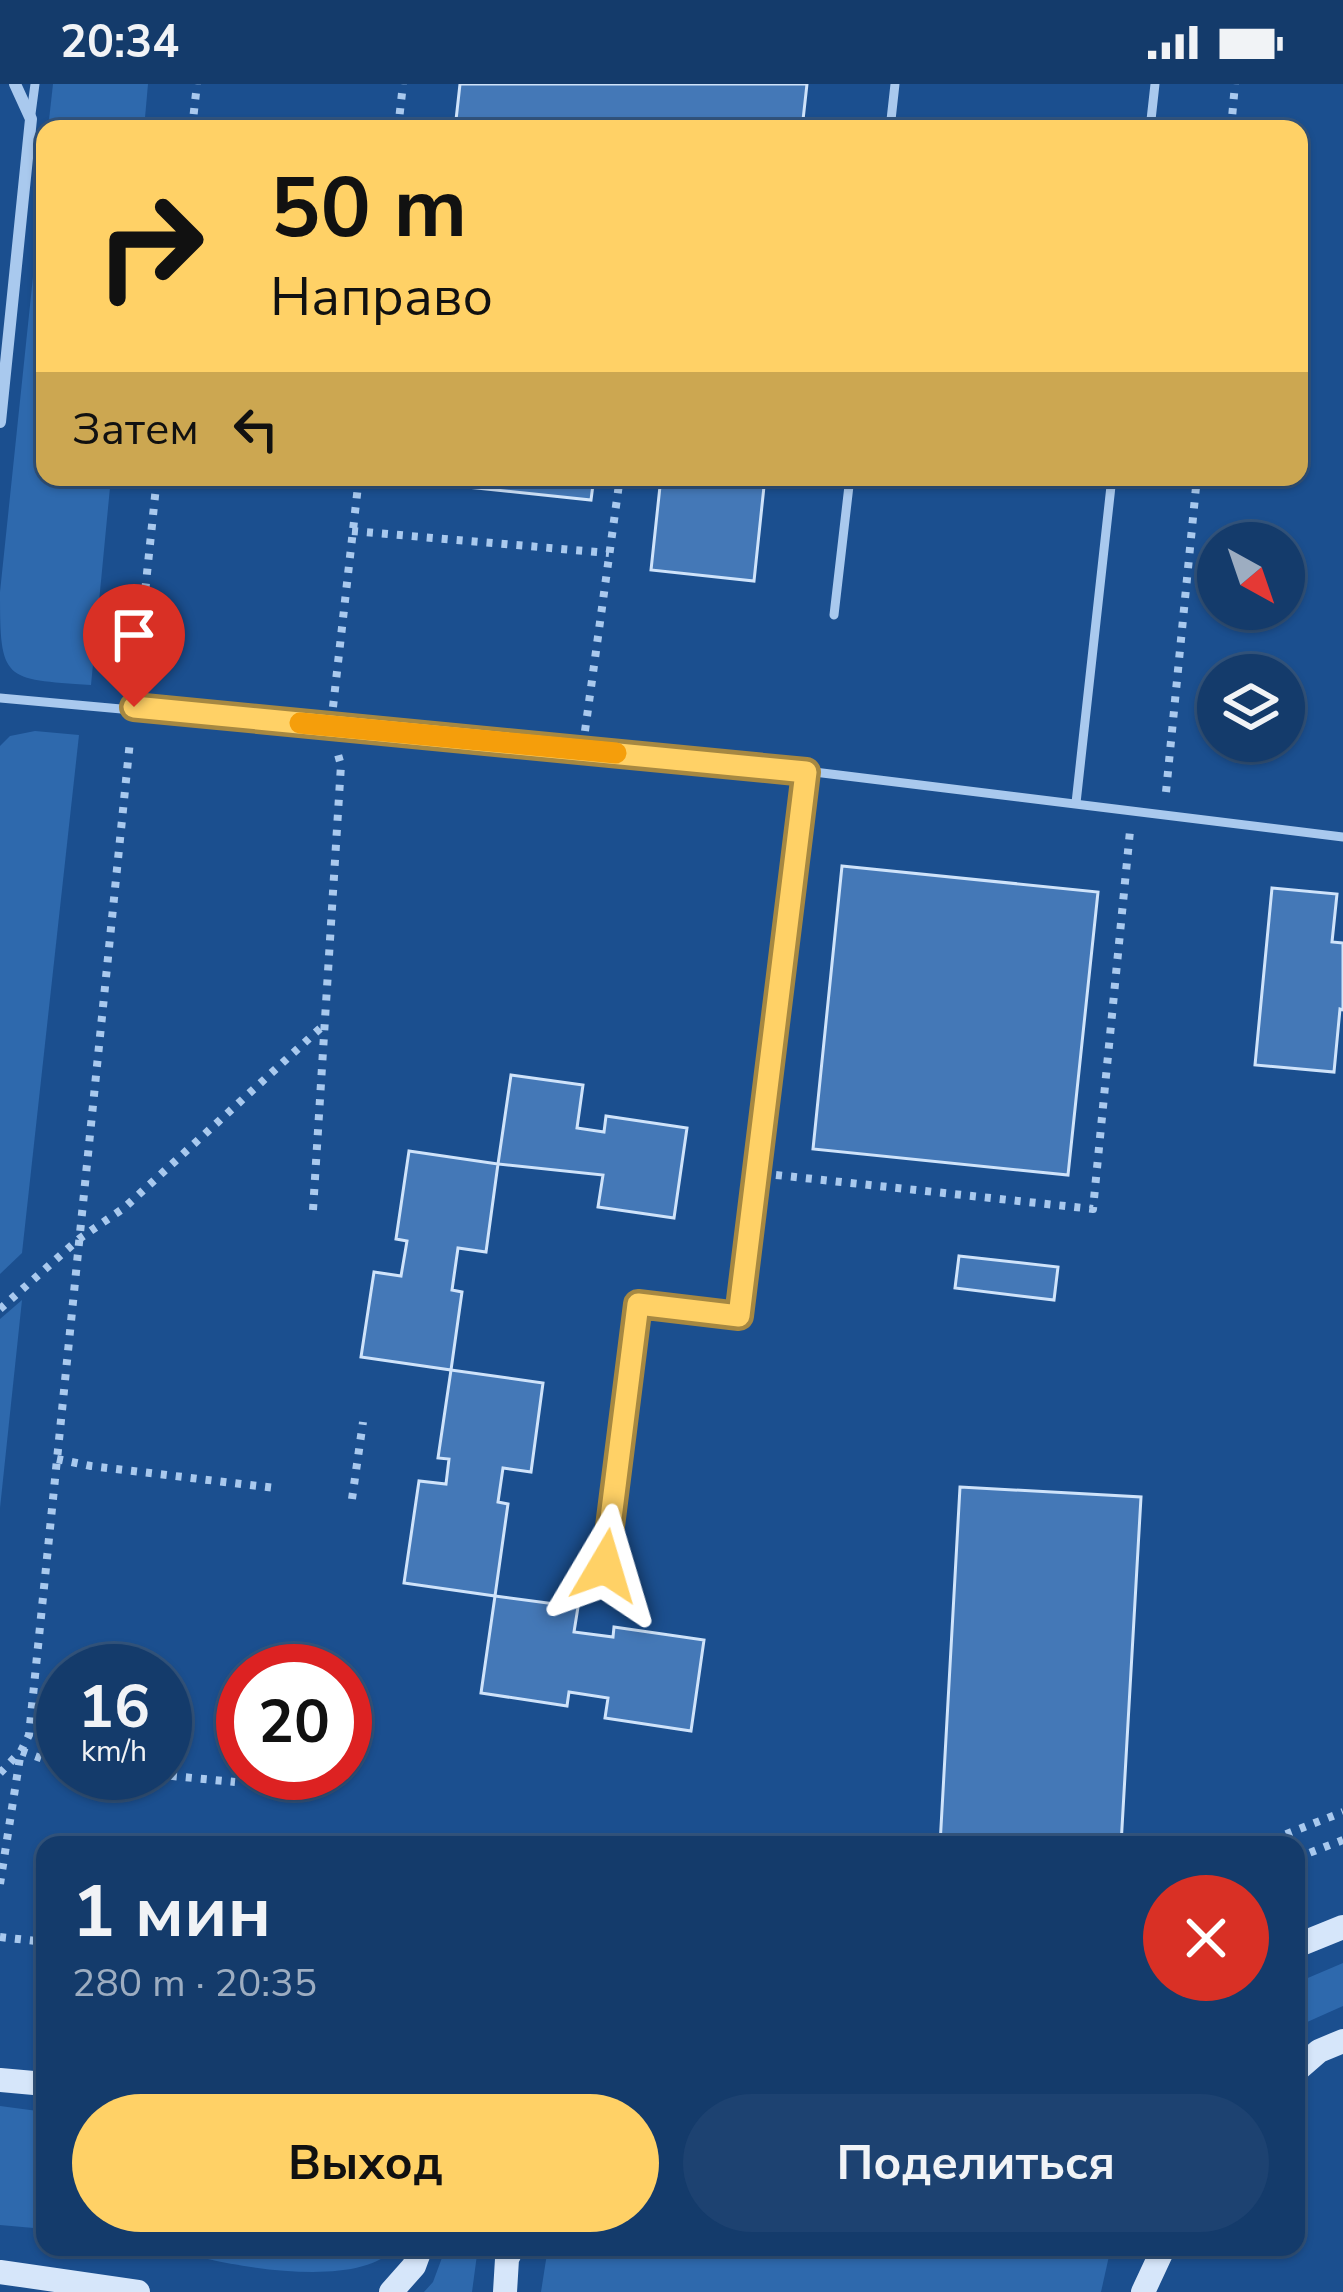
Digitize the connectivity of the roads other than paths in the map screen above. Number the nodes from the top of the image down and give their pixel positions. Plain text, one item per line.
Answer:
1 (15, 84) edge
2 (34, 84) edge
3 (895, 84) edge
4 (1155, 84) edge
5 (31, 119) junction
6 (891, 120) edge
7 (1151, 120) edge
8 (0, 422) edge
9 (849, 486) edge
10 (1111, 486) edge
11 (834, 615) dead end
12 (0, 698) edge
13 (806, 772) junction
14 (1076, 803) junction
15 (1343, 837) edge
16 (605, 1566) dead end
17 (1343, 1927) edge
18 (1305, 1942) edge
19 (1343, 2041) edge
20 (1305, 2063) edge
21 (5, 2075) edge
22 (36, 2082) edge
23 (418, 2256) edge
24 (508, 2256) edge
25 (1157, 2256) edge
26 (0, 2272) edge
27 (138, 2292) edge
28 (392, 2292) edge
29 (505, 2292) edge
30 (1143, 2292) edge

1 - 5 street
2 - 5 lane
3 - 6 lane
4 - 7 lane
5 - 8 street
9 - 11 lane
10 - 14 lane
12 - 13 lane
13 - 14 lane
13 - 16 lane
14 - 15 lane
17 - 18 main road
19 - 20 main road
21 - 22 main road
23 - 28 main road
24 - 29 main road
25 - 30 main road
26 - 27 main road

